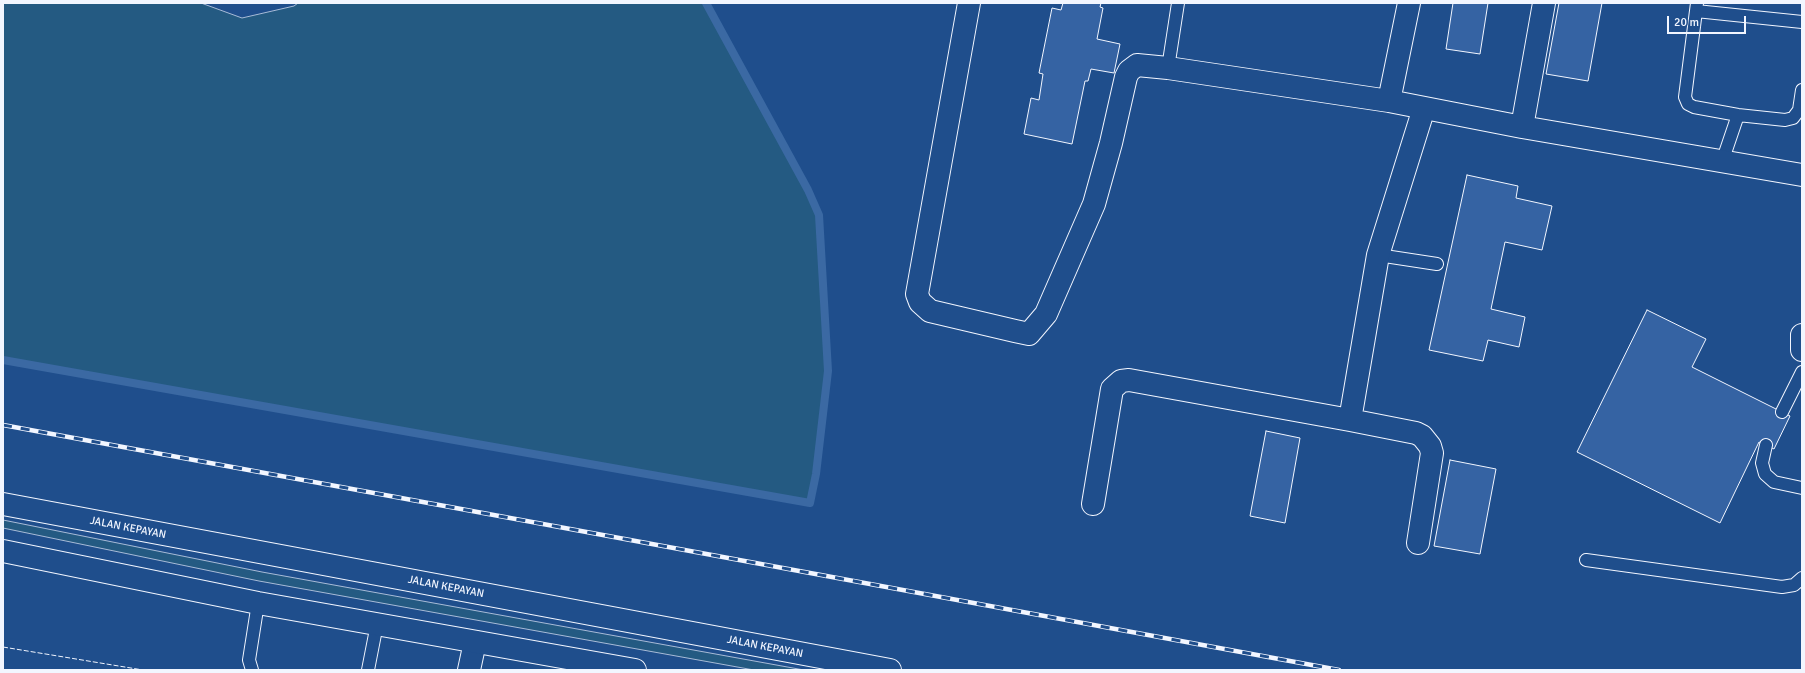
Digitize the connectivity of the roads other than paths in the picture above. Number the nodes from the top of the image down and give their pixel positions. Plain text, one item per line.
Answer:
1 (969, 3) edge
2 (1178, 3) edge
3 (1409, 3) edge
4 (1544, 3) edge
5 (1697, 7) edge
6 (1802, 22) edge
7 (1168, 68) junction
8 (1802, 90) edge
9 (1389, 101) junction
10 (1424, 108) junction
11 (1738, 115) junction
12 (1522, 127) junction
13 (1722, 162) junction
14 (1802, 175) edge
15 (1378, 255) junction
16 (1437, 264) dead end
17 (1802, 336) edge
18 (1802, 350) edge
19 (1802, 372) edge
20 (1782, 412) dead end
21 (1350, 420) junction
22 (1766, 445) dead end
23 (1802, 488) edge
24 (3, 504) edge
25 (1093, 504) dead end
26 (1418, 543) dead end
27 (3, 551) edge
28 (1586, 560) dead end
29 (1802, 578) edge
30 (258, 603) junction
31 (377, 624) junction
32 (475, 642) junction
33 (252, 670) edge
34 (368, 670) edge
35 (469, 670) edge
36 (635, 670) edge
37 (890, 670) edge

1 - 7 main road
2 - 7 lane
3 - 9 main road
4 - 12 main road
5 - 6 lane
5 - 11 lane
7 - 9 main road
8 - 11 lane
9 - 10 main road
10 - 12 main road
10 - 15 main road
11 - 13 lane
12 - 13 main road
13 - 14 main road
15 - 16 lane
15 - 21 main road
17 - 18 main road
19 - 20 lane
21 - 25 main road
21 - 26 main road
22 - 23 lane
24 - 37 main road, JALAN KEPAYAN
27 - 30 main road
28 - 29 lane
30 - 31 main road
30 - 33 lane
31 - 32 main road
31 - 34 lane
32 - 35 main road
32 - 36 main road

